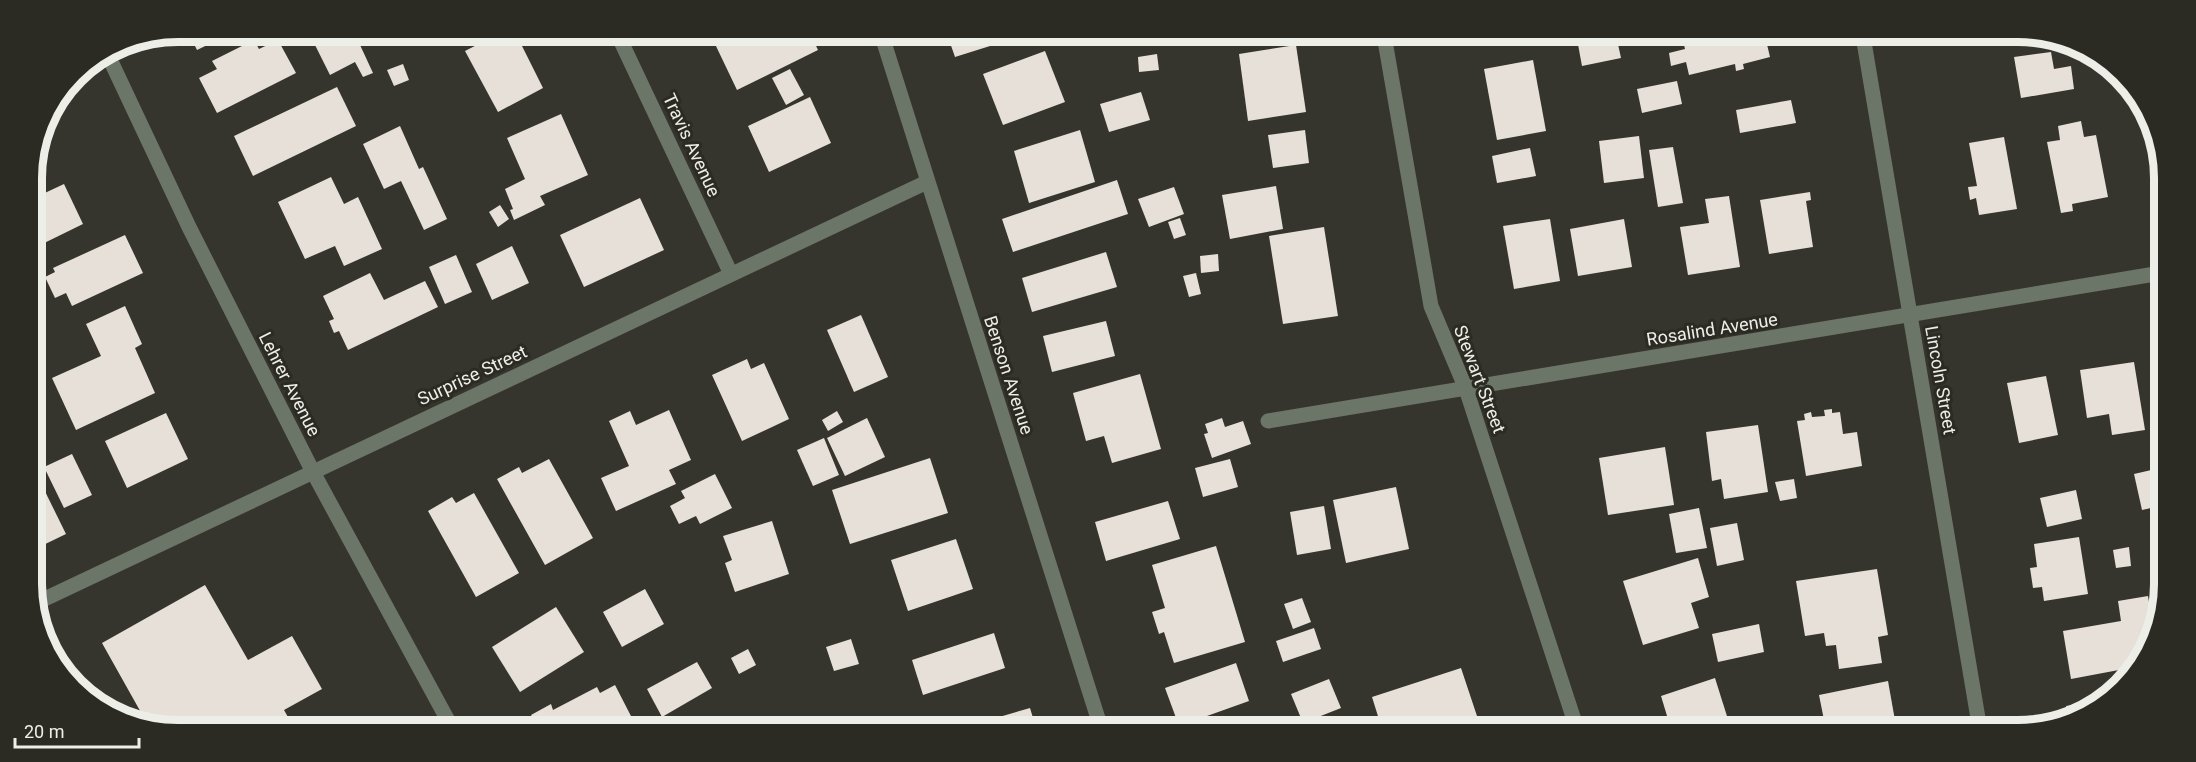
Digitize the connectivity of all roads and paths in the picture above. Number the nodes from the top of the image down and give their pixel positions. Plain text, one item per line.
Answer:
1 (621, 42) edge
2 (884, 42) edge
3 (1385, 42) edge
4 (1864, 42) edge
5 (110, 60) edge
6 (927, 182) junction
7 (731, 274) junction
8 (2154, 274) edge
9 (1910, 315) junction
10 (1466, 389) junction
11 (1268, 422) dead end
12 (313, 472) junction
13 (43, 600) edge
14 (448, 720) edge
15 (1098, 720) edge
16 (1573, 720) edge
17 (1978, 720) edge

1 - 7 street, Travis Avenue
2 - 6 street, Benson Avenue
3 - 10 street, Stewart Street
4 - 9 street, Lincoln Street
5 - 12 street, Lehrer Avenue
6 - 7 street, Surprise Street
6 - 15 street, Benson Avenue
7 - 12 street, Surprise Street
8 - 9 street, Rosalind Avenue
9 - 10 street, Rosalind Avenue
9 - 17 street, Lincoln Street
10 - 11 street, Rosalind Avenue
10 - 16 street, Stewart Street
12 - 13 street, Surprise Street
12 - 14 street, Lehrer Avenue

